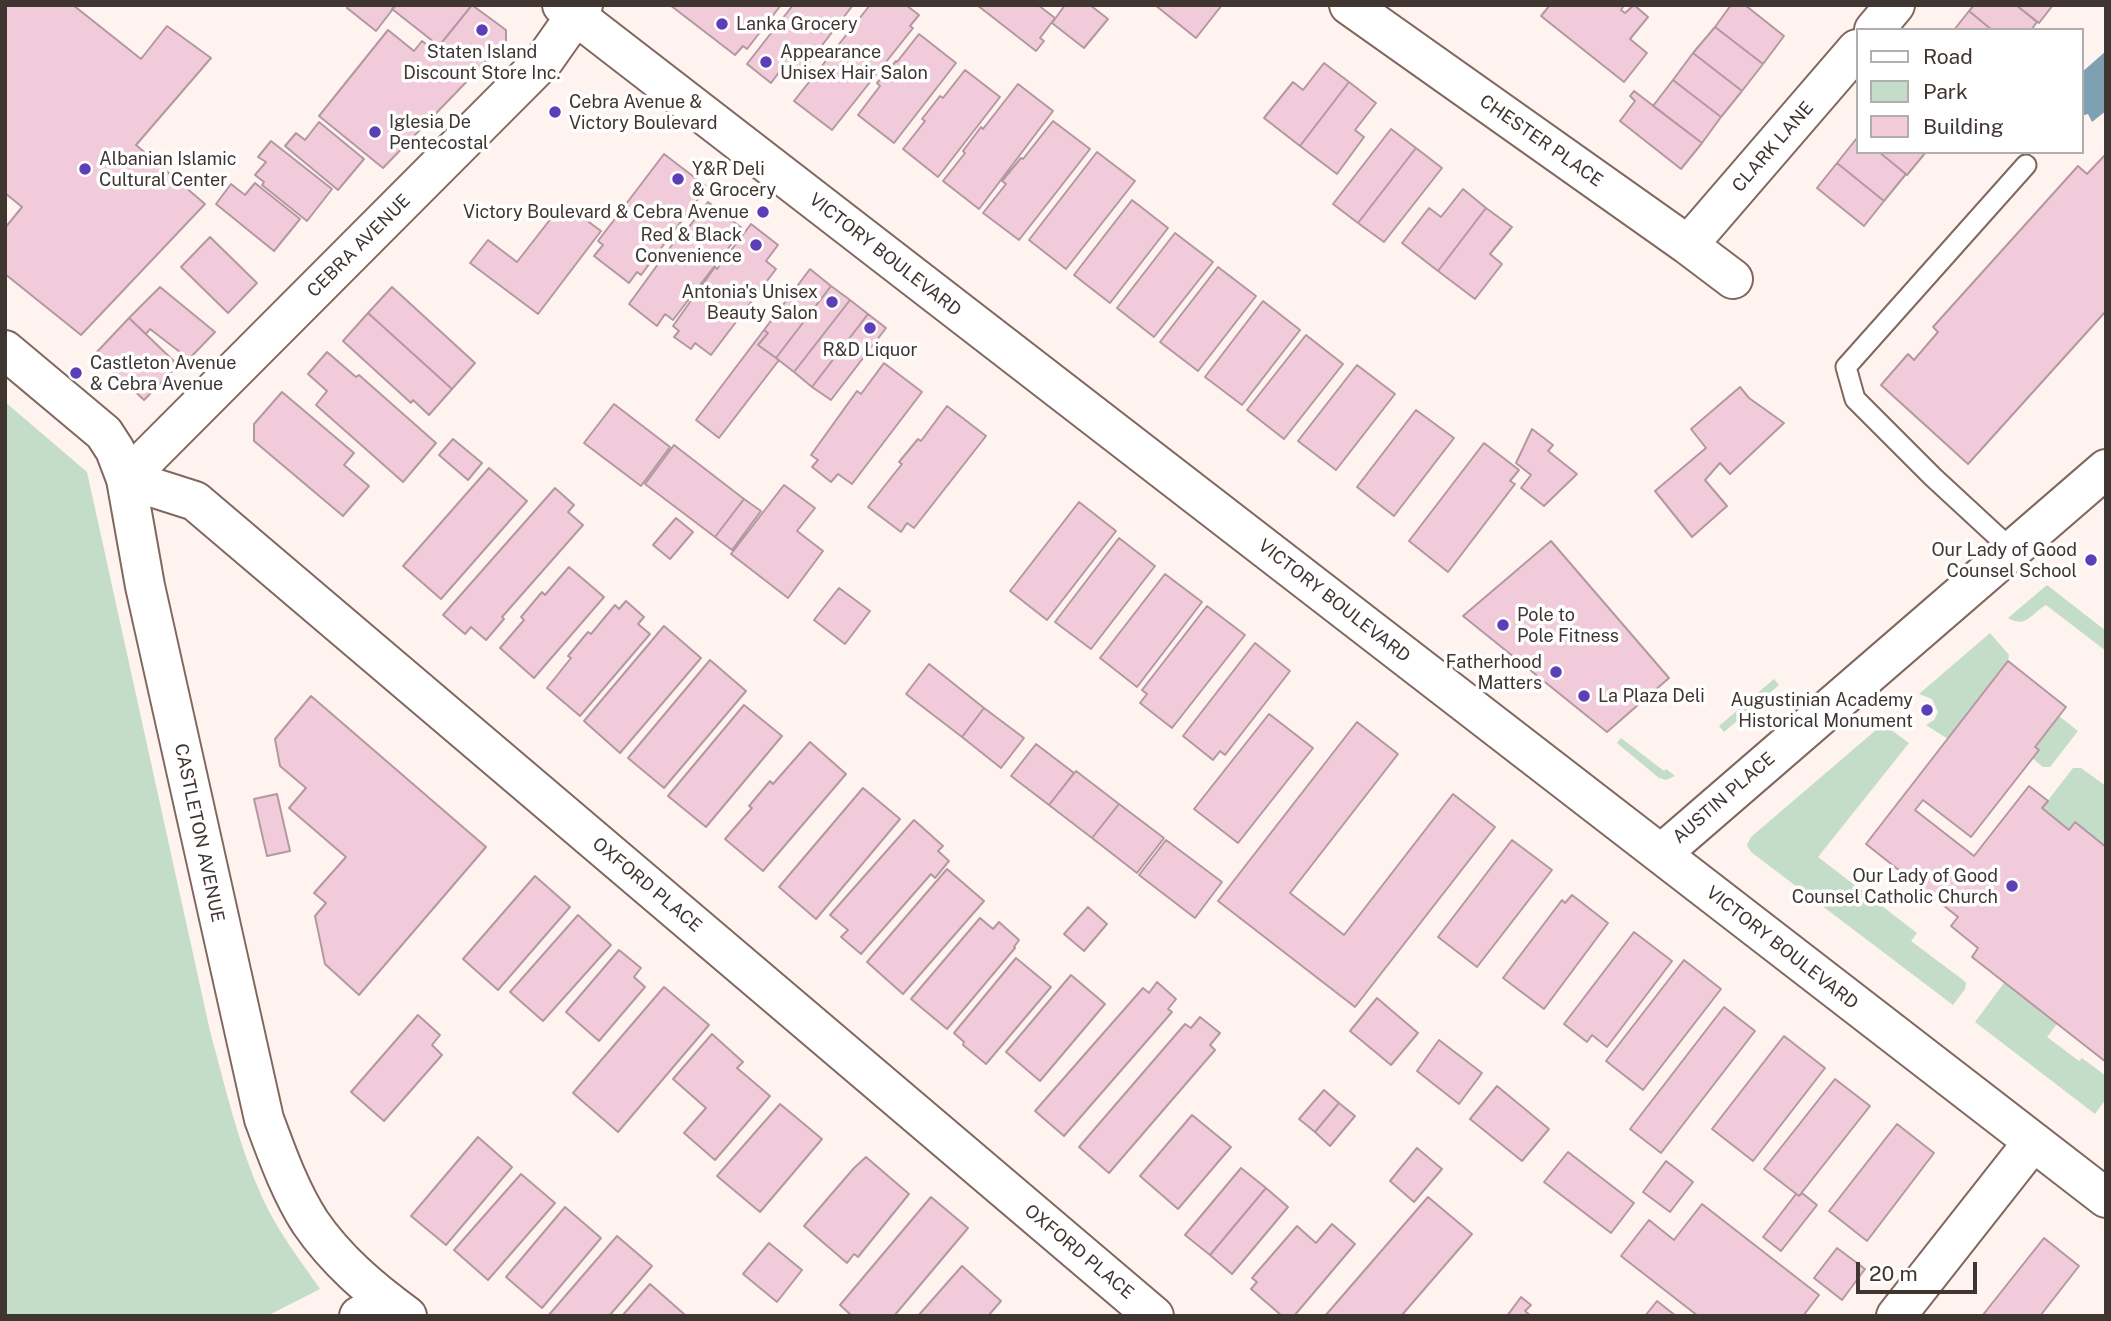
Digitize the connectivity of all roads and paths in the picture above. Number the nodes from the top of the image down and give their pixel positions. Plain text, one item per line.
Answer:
1 (1349, 5) edge
2 (1895, 5) edge
3 (574, 9) edge
4 (1876, 28) edge
5 (1856, 50) edge
6 (2026, 165) dead end
7 (1688, 245) junction
8 (1733, 279) dead end
9 (5, 350) edge
10 (2106, 469) edge
11 (126, 479) junction
12 (2012, 550) junction
13 (1662, 853) junction
14 (2033, 1142) junction
15 (2106, 1198) edge
16 (384, 1311) edge
17 (1154, 1316) edge
18 (1896, 1316) edge

1 - 7 street, CHESTER PLACE
2 - 4 street
3 - 11 street, CEBRA AVENUE
3 - 13 street, VICTORY BOULEVARD
5 - 7 street, CLARK LANE
6 - 12 lane
7 - 8 street, CHESTER PLACE
9 - 11 street, CASTLETON AVENUE
10 - 12 street, AUSTIN PLACE
11 - 16 street, CASTLETON AVENUE
11 - 17 street, OXFORD PLACE
12 - 13 street, AUSTIN PLACE
13 - 14 street, VICTORY BOULEVARD
14 - 15 street, VICTORY BOULEVARD
14 - 18 street

